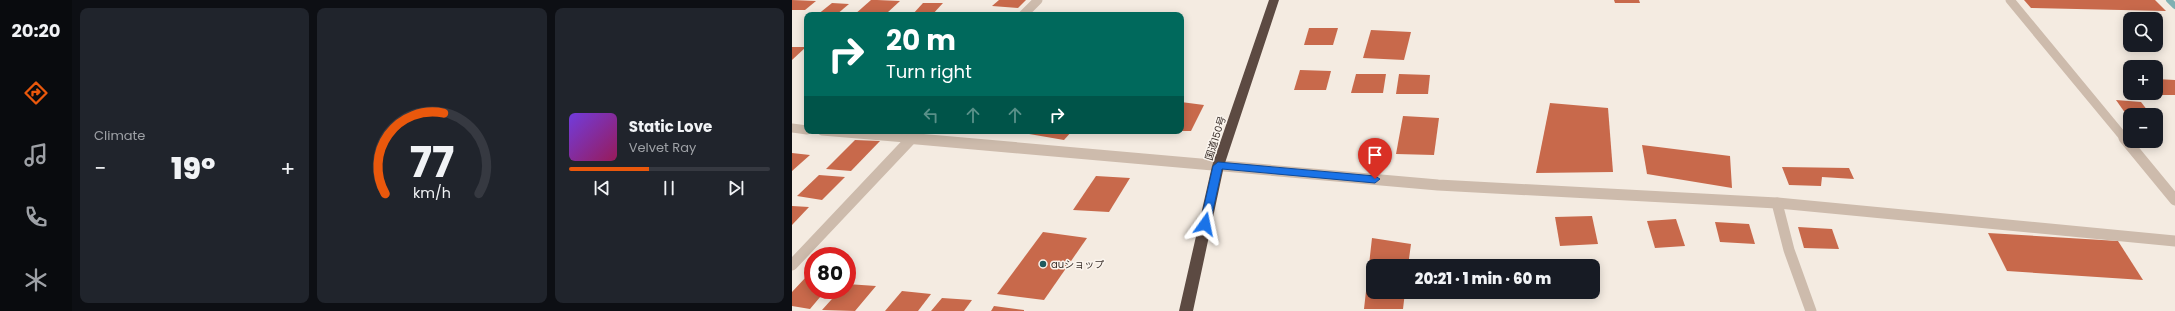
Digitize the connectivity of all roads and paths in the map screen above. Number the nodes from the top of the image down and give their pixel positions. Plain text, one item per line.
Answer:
1 (1038, 0) edge
2 (1274, 0) edge
3 (2010, 0) edge
4 (1026, 12) edge
5 (792, 128) edge
6 (804, 130) edge
7 (856, 134) edge
8 (916, 134) edge
9 (912, 139) junction
10 (1218, 166) junction
11 (2175, 200) edge
12 (1777, 203) junction
13 (2175, 241) edge
14 (792, 265) edge
15 (1186, 311) edge
16 (1811, 311) edge

1 - 4 street
2 - 10 highway, 国道150号
3 - 11 street
5 - 6 street
7 - 9 street
8 - 9 street
9 - 10 street
9 - 14 street
10 - 12 street
10 - 15 highway, 国道150号
12 - 13 street
12 - 16 street

